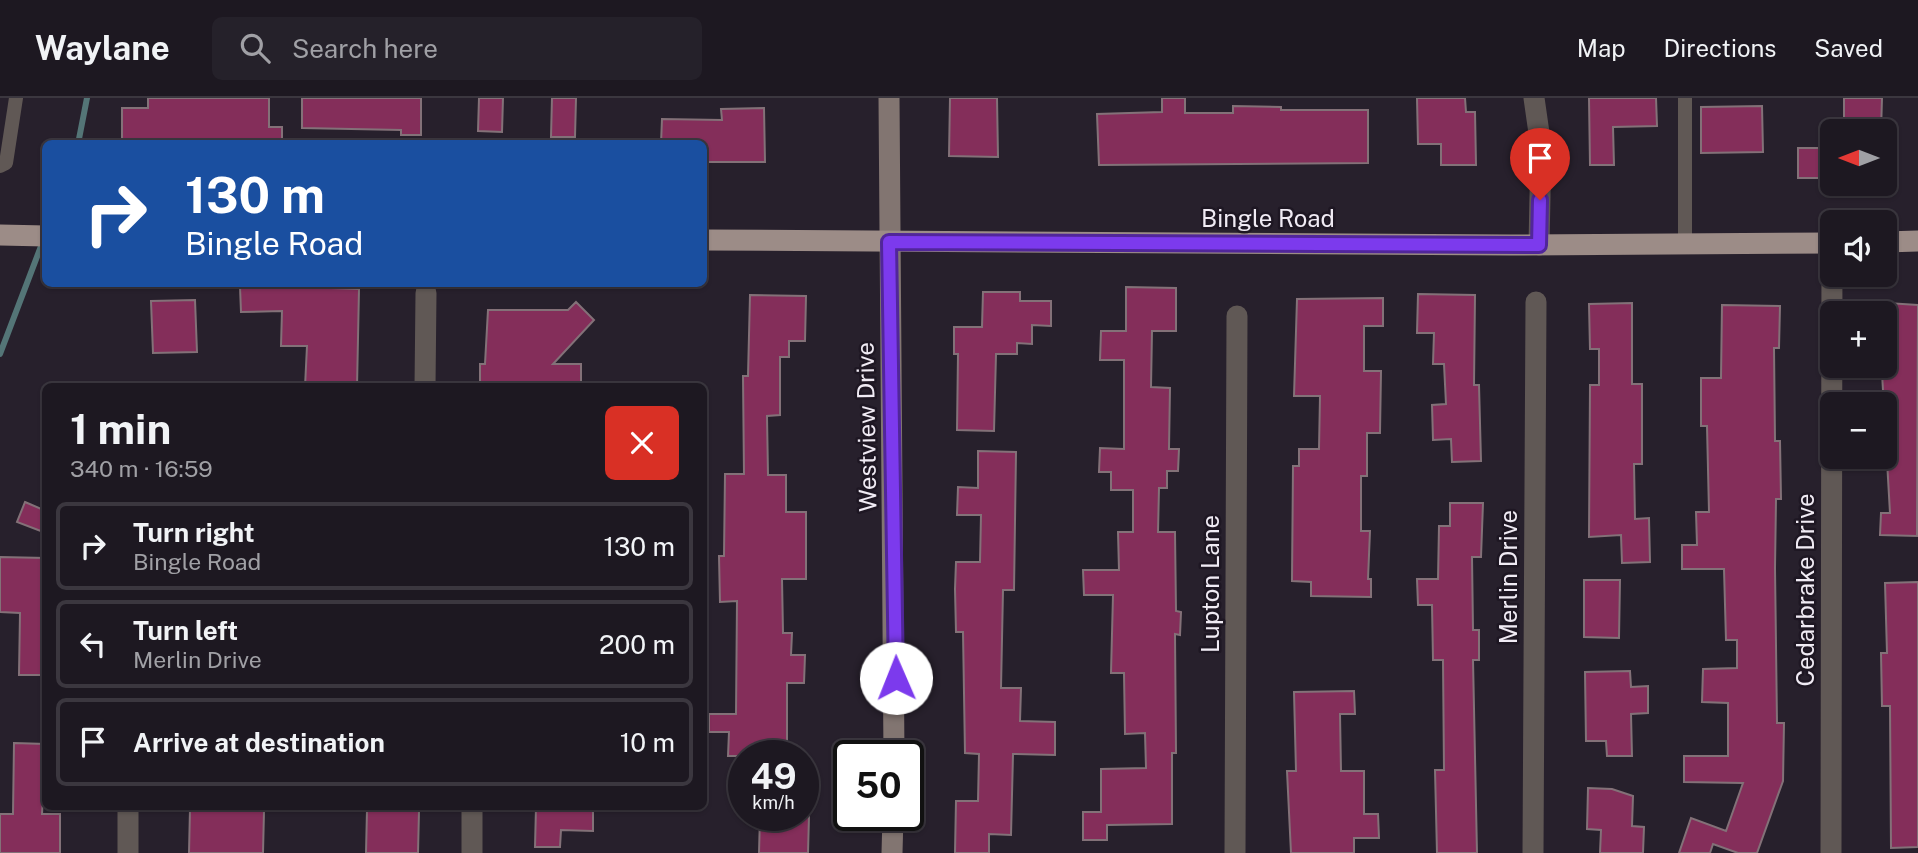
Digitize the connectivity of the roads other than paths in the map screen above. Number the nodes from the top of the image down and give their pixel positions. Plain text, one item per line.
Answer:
1 (16, 98) edge
2 (889, 98) edge
3 (1534, 98) edge
4 (1685, 98) edge
5 (0, 166) edge
6 (2, 235) edge
7 (42, 236) edge
8 (707, 240) edge
9 (1918, 241) edge
10 (889, 242) junction
11 (1897, 242) edge
12 (1820, 243) edge
13 (1685, 244) junction
14 (1539, 245) junction
15 (1832, 287) edge
16 (426, 293) dead end
17 (1536, 302) dead end
18 (1237, 316) dead end
19 (425, 383) edge
20 (894, 740) edge
21 (128, 810) edge
22 (472, 810) edge
23 (893, 831) edge
24 (128, 853) edge
25 (472, 853) edge
26 (892, 853) edge
27 (1235, 853) edge
28 (1533, 853) edge
29 (1831, 853) edge

1 - 5 lane
2 - 10 main road, Westview Drive
3 - 14 street
4 - 13 lane
6 - 7 main road
8 - 10 main road, Bingle Road
9 - 11 main road
10 - 14 main road, Bingle Road
10 - 20 main road, Westview Drive
12 - 13 main road, Bingle Road
13 - 14 main road, Bingle Road
15 - 29 street, Cedarbrake Drive
16 - 19 street
17 - 28 street, Merlin Drive
18 - 27 street, Lupton Lane
21 - 24 street
22 - 25 street
23 - 26 main road

